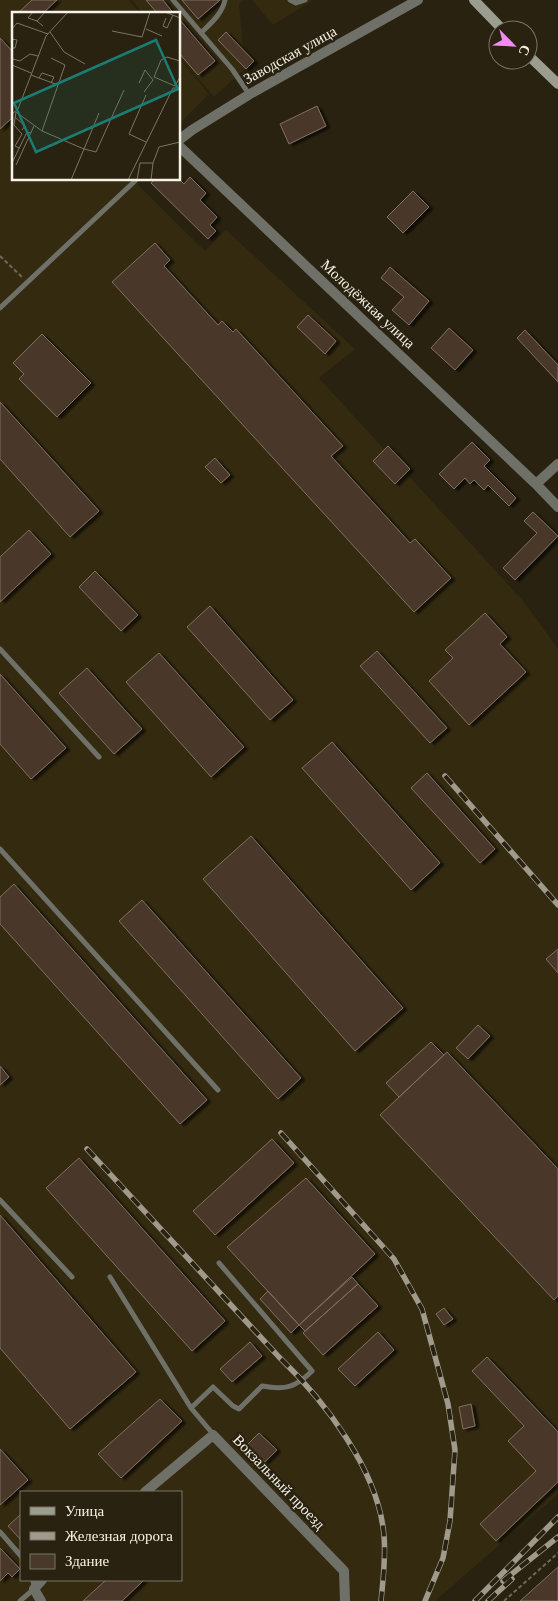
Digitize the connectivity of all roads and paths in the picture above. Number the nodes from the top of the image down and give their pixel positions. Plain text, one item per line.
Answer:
1 (173, 0) edge
2 (225, 0) edge
3 (290, 0) edge
4 (306, 0) edge
5 (418, 0) edge
6 (474, 0) edge
7 (493, 20) edge
8 (201, 33) junction
9 (538, 65) edge
10 (558, 84) edge
11 (250, 94) junction
12 (180, 139) edge
13 (180, 147) edge
14 (136, 180) edge
15 (0, 256) edge
16 (27, 282) junction
17 (0, 308) edge
18 (558, 464) edge
19 (536, 484) junction
20 (558, 507) edge
21 (0, 650) edge
22 (99, 757) dead end
23 (0, 849) edge
24 (218, 1090) dead end
25 (0, 1200) edge
26 (218, 1263) dead end
27 (110, 1276) dead end
28 (72, 1277) dead end
29 (191, 1408) junction
30 (214, 1435) junction
31 (145, 1491) edge
32 (0, 1532) edge
33 (558, 1553) edge
34 (20, 1555) edge
35 (34, 1584) edge
36 (20, 1601) edge
37 (41, 1601) edge
38 (345, 1601) edge
39 (504, 1601) edge

1 - 8 lane
2 - 8 lane
3 - 4 lane
5 - 11 street, Заводская улица
6 - 7 main road
8 - 11 lane
9 - 10 main road
11 - 12 street, Заводская улица
13 - 19 street, Молодёжная улица
14 - 16 lane
15 - 16 path
16 - 17 lane
18 - 19 street
19 - 20 street, Молодёжная улица
21 - 22 lane
23 - 24 lane
25 - 28 lane
26 - 29 lane
27 - 29 lane
29 - 30 lane
30 - 31 street, Вокзальный проезд
30 - 38 street, Вокзальный проезд
32 - 34 lane
33 - 39 path
35 - 36 lane
35 - 37 street

